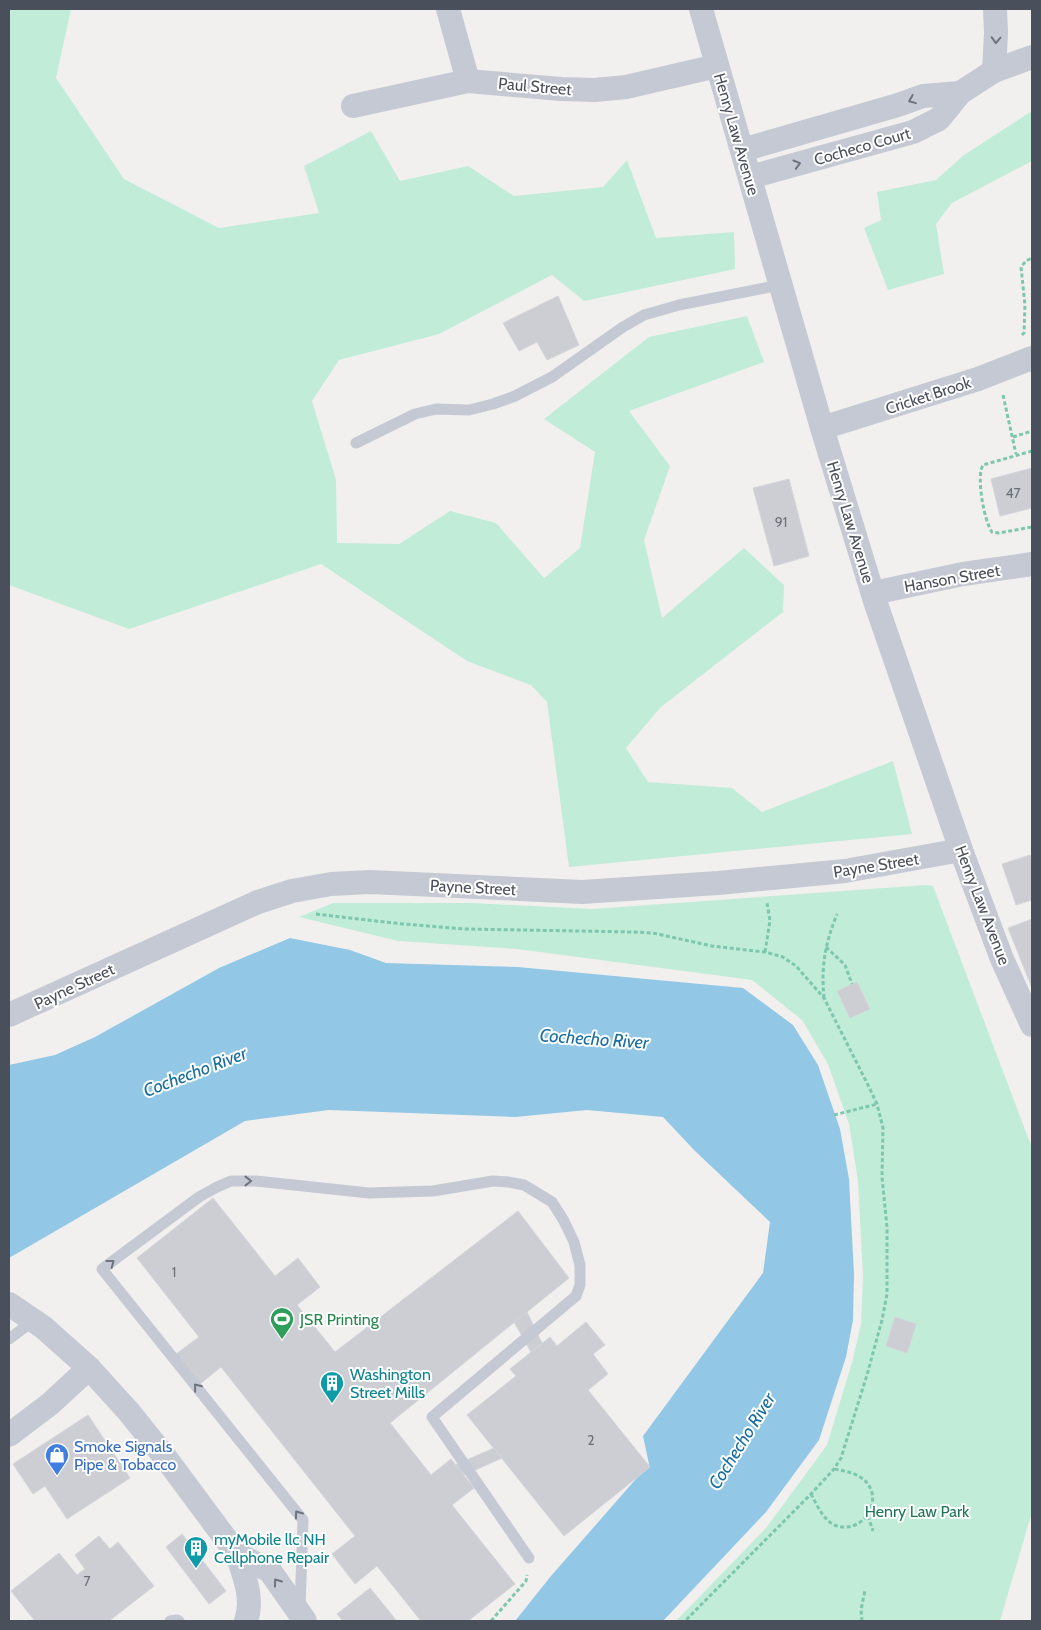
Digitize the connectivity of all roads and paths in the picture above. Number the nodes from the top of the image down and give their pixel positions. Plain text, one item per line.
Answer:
1 (448, 9) edge
2 (701, 9) edge
3 (995, 9) edge
4 (1032, 57) edge
5 (717, 66) junction
6 (994, 71) junction
7 (468, 80) junction
8 (960, 93) junction
9 (353, 106) dead end
10 (742, 150) junction
11 (750, 177) junction
12 (1032, 258) edge
13 (780, 285) junction
14 (1018, 338) dead end
15 (1032, 358) edge
16 (998, 372) junction
17 (822, 428) junction
18 (1032, 432) edge
19 (1013, 437) junction
20 (356, 443) dead end
21 (1032, 451) edge
22 (1016, 454) junction
23 (1032, 527) edge
24 (1032, 564) edge
25 (873, 593) junction
26 (962, 850) junction
27 (763, 878) junction
28 (307, 913) dead end
29 (837, 914) dead end
30 (825, 946) junction
31 (765, 952) junction
32 (852, 984) dead end
33 (824, 998) junction
34 (9, 1015) edge
35 (1032, 1025) edge
36 (876, 1104) junction
37 (834, 1115) dead end
38 (9, 1304) edge
39 (33, 1321) junction
40 (9, 1338) edge
41 (89, 1368) junction
42 (9, 1435) edge
43 (834, 1469) junction
44 (811, 1494) junction
45 (868, 1516) junction
46 (873, 1530) dead end
47 (237, 1554) junction
48 (529, 1558) joint
49 (865, 1590) dead end
50 (303, 1618) edge
51 (170, 1621) edge
52 (179, 1621) edge
53 (246, 1621) edge
54 (491, 1621) edge
55 (685, 1621) edge
56 (862, 1621) edge

1 - 7 street
2 - 5 street, Henry Law Avenue
3 -> 6 street
4 - 6 street, Cocheco Court
5 - 7 street, Paul Street
5 - 10 street, Henry Law Avenue
6 - 8 street, Cocheco Court
7 - 9 street, Paul Street
8 -> 10 street, Cocheco Court
11 -> 8 street, Cocheco Court
10 - 11 street, Henry Law Avenue
11 - 13 street, Henry Law Avenue
12 - 14 path
13 - 17 street, Henry Law Avenue
13 - 20 lane
15 - 16 street, Cricket Brook
16 - 17 street, Cricket Brook
16 - 19 path
17 - 25 street, Henry Law Avenue
18 - 19 path
19 - 22 path
21 - 22 path
22 - 23 path
24 - 25 street, Hanson Street
25 - 26 street, Henry Law Avenue
26 - 27 street, Payne Street
26 - 35 street, Henry Law Avenue
27 - 31 path
27 - 34 street, Payne Street
28 - 31 path
29 - 30 path
30 - 32 path
30 - 33 path
31 - 33 path
33 - 36 path
36 - 37 path
36 - 43 path
38 - 39 street
39 - 40 lane
39 - 41 street
41 - 42 street
41 - 47 street
43 - 44 path
43 - 45 path
44 - 45 path
44 - 55 path
45 - 46 path
50 -> 47 street
47 - 53 street
50 -> 48 lane
48 - 54 path
49 - 56 path
51 - 52 lane

